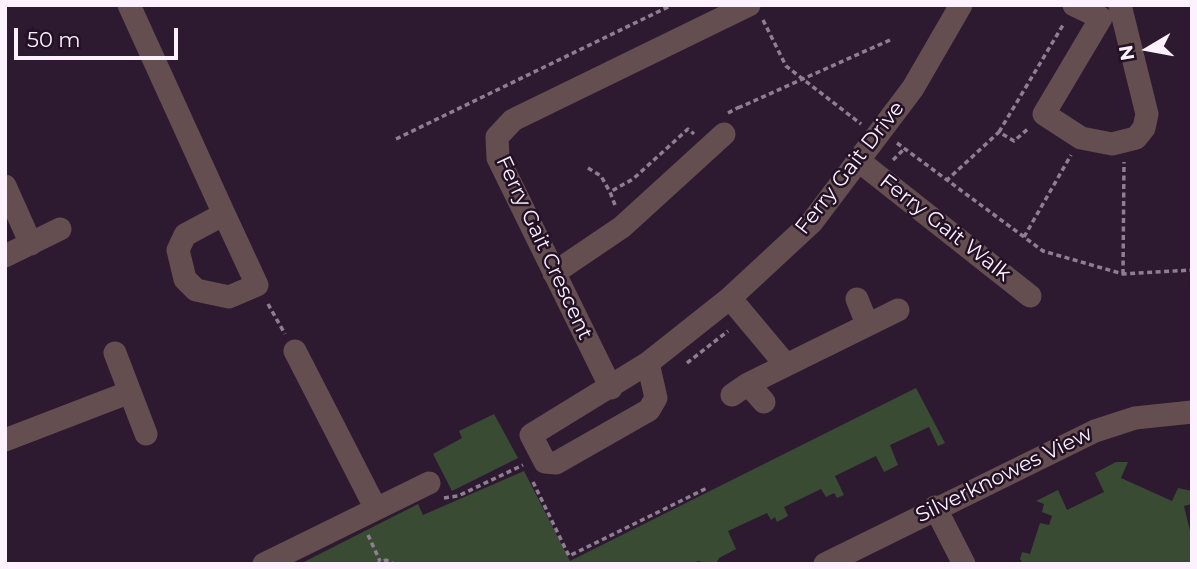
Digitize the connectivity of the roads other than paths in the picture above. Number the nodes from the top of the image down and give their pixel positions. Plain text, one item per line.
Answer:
1 (129, 5) edge
2 (961, 5) edge
3 (1074, 5) edge
4 (1120, 5) edge
5 (755, 11) edge
6 (1104, 12) edge
7 (724, 134) road end
8 (859, 161) junction
9 (5, 186) edge
10 (224, 214) junction
11 (60, 229) dead end
12 (31, 244) junction
13 (5, 256) edge
14 (554, 272) junction
15 (1030, 296) dead end
16 (730, 298) junction
17 (857, 299) dead end
18 (898, 310) dead end
19 (867, 324) junction
20 (295, 351) road end
21 (115, 353) dead end
22 (648, 363) junction
23 (786, 365) junction
24 (611, 388) junction
25 (130, 392) junction
26 (764, 402) dead end
27 (1192, 412) edge
28 (146, 433) dead end
29 (5, 440) edge
30 (430, 484) dead end
31 (935, 507) junction
32 (376, 509) junction
33 (264, 564) edge
34 (825, 564) edge
35 (964, 564) edge

1 - 10 street
2 - 8 street, Ferry Gait Drive
3 - 6 street
4 - 6 street
5 - 14 street, Ferry Gait Crescent
7 - 14 street
8 - 15 street, Ferry Gait Walk
8 - 16 street, Ferry Gait Drive
9 - 12 street
10 - 10 street
11 - 12 street
12 - 13 street
14 - 24 street, Ferry Gait Crescent
16 - 22 street, Ferry Gait Drive
16 - 23 street
17 - 19 street
18 - 19 street
19 - 23 street
20 - 32 street
21 - 25 street
22 - 24 street, Ferry Gait Drive
22 - 24 street, Ferry Gait Drive
23 - 26 street
25 - 28 street
25 - 29 street
27 - 31 street, Silverknowes View
30 - 32 street
31 - 34 street, Silverknowes View
31 - 35 street
32 - 33 street

